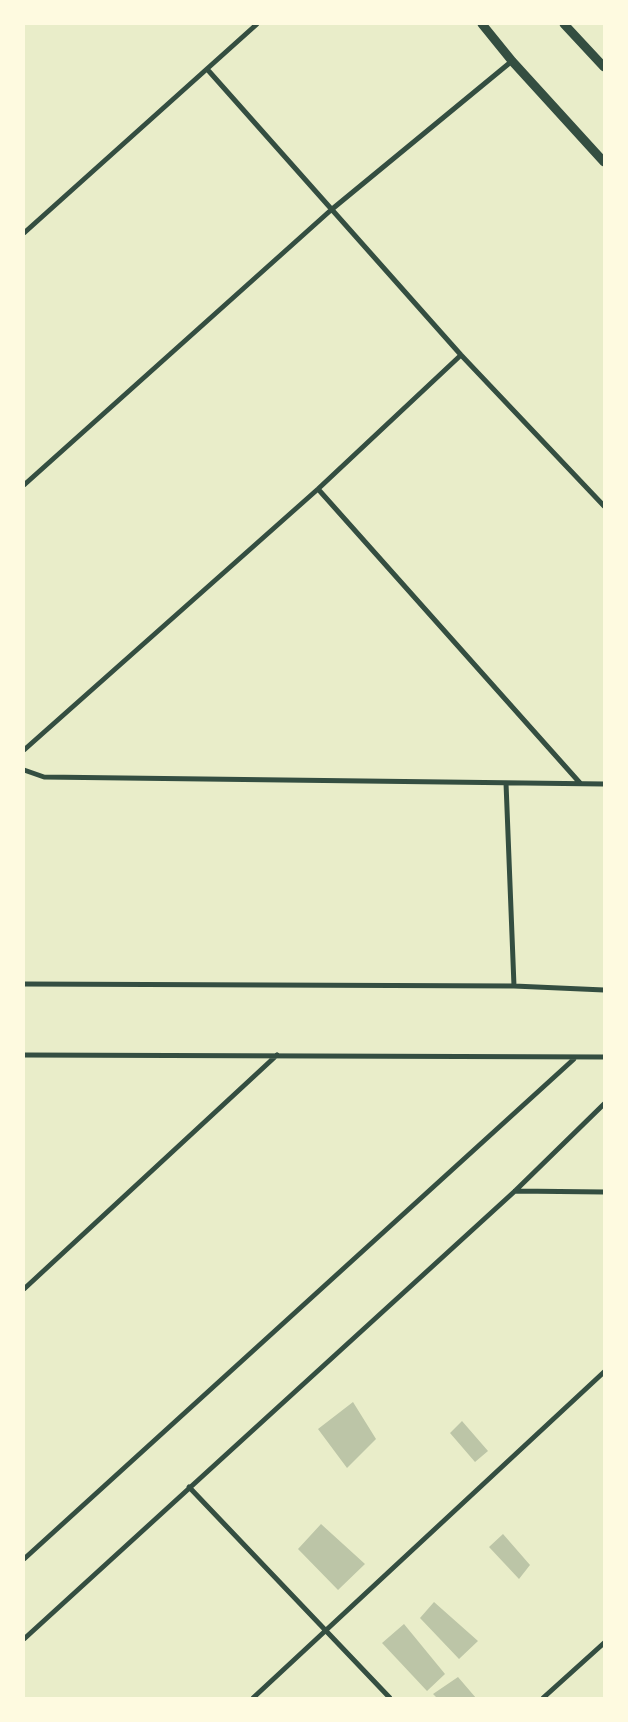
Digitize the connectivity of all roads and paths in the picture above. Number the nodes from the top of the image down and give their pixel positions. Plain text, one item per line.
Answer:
1 (257, 24) edge
2 (482, 24) edge
3 (564, 24) edge
4 (512, 61) junction
5 (604, 68) edge
6 (207, 69) junction
7 (604, 162) edge
8 (331, 210) junction
9 (24, 232) edge
10 (461, 355) junction
11 (24, 485) edge
12 (318, 488) junction
13 (604, 506) edge
14 (24, 750) edge
15 (24, 770) edge
16 (506, 783) junction
17 (580, 783) junction
18 (604, 784) edge
19 (24, 984) edge
20 (514, 986) junction
21 (604, 990) edge
22 (24, 1055) edge
23 (277, 1055) junction
24 (604, 1057) edge
25 (574, 1059) junction
26 (604, 1104) edge
27 (515, 1191) junction
28 (604, 1192) edge
29 (24, 1289) edge
30 (604, 1372) edge
31 (189, 1487) junction
32 (24, 1559) edge
33 (326, 1631) junction
34 (24, 1639) edge
35 (604, 1643) edge
36 (253, 1698) edge
37 (390, 1698) edge
38 (543, 1698) edge

1 - 6 street
2 - 4 street
3 - 5 street
4 - 7 street
4 - 8 street
6 - 8 street
6 - 9 street
8 - 10 street
8 - 11 street
10 - 12 street
10 - 13 street
12 - 14 street
12 - 17 street
15 - 16 street
16 - 17 street
16 - 20 street
17 - 18 street
19 - 20 street
20 - 21 street
22 - 23 street
23 - 25 street
23 - 29 street
24 - 25 street
25 - 32 street
26 - 27 street
27 - 28 street
27 - 31 street
30 - 33 street
31 - 33 street
31 - 34 street
33 - 36 street
33 - 37 street
35 - 38 street

